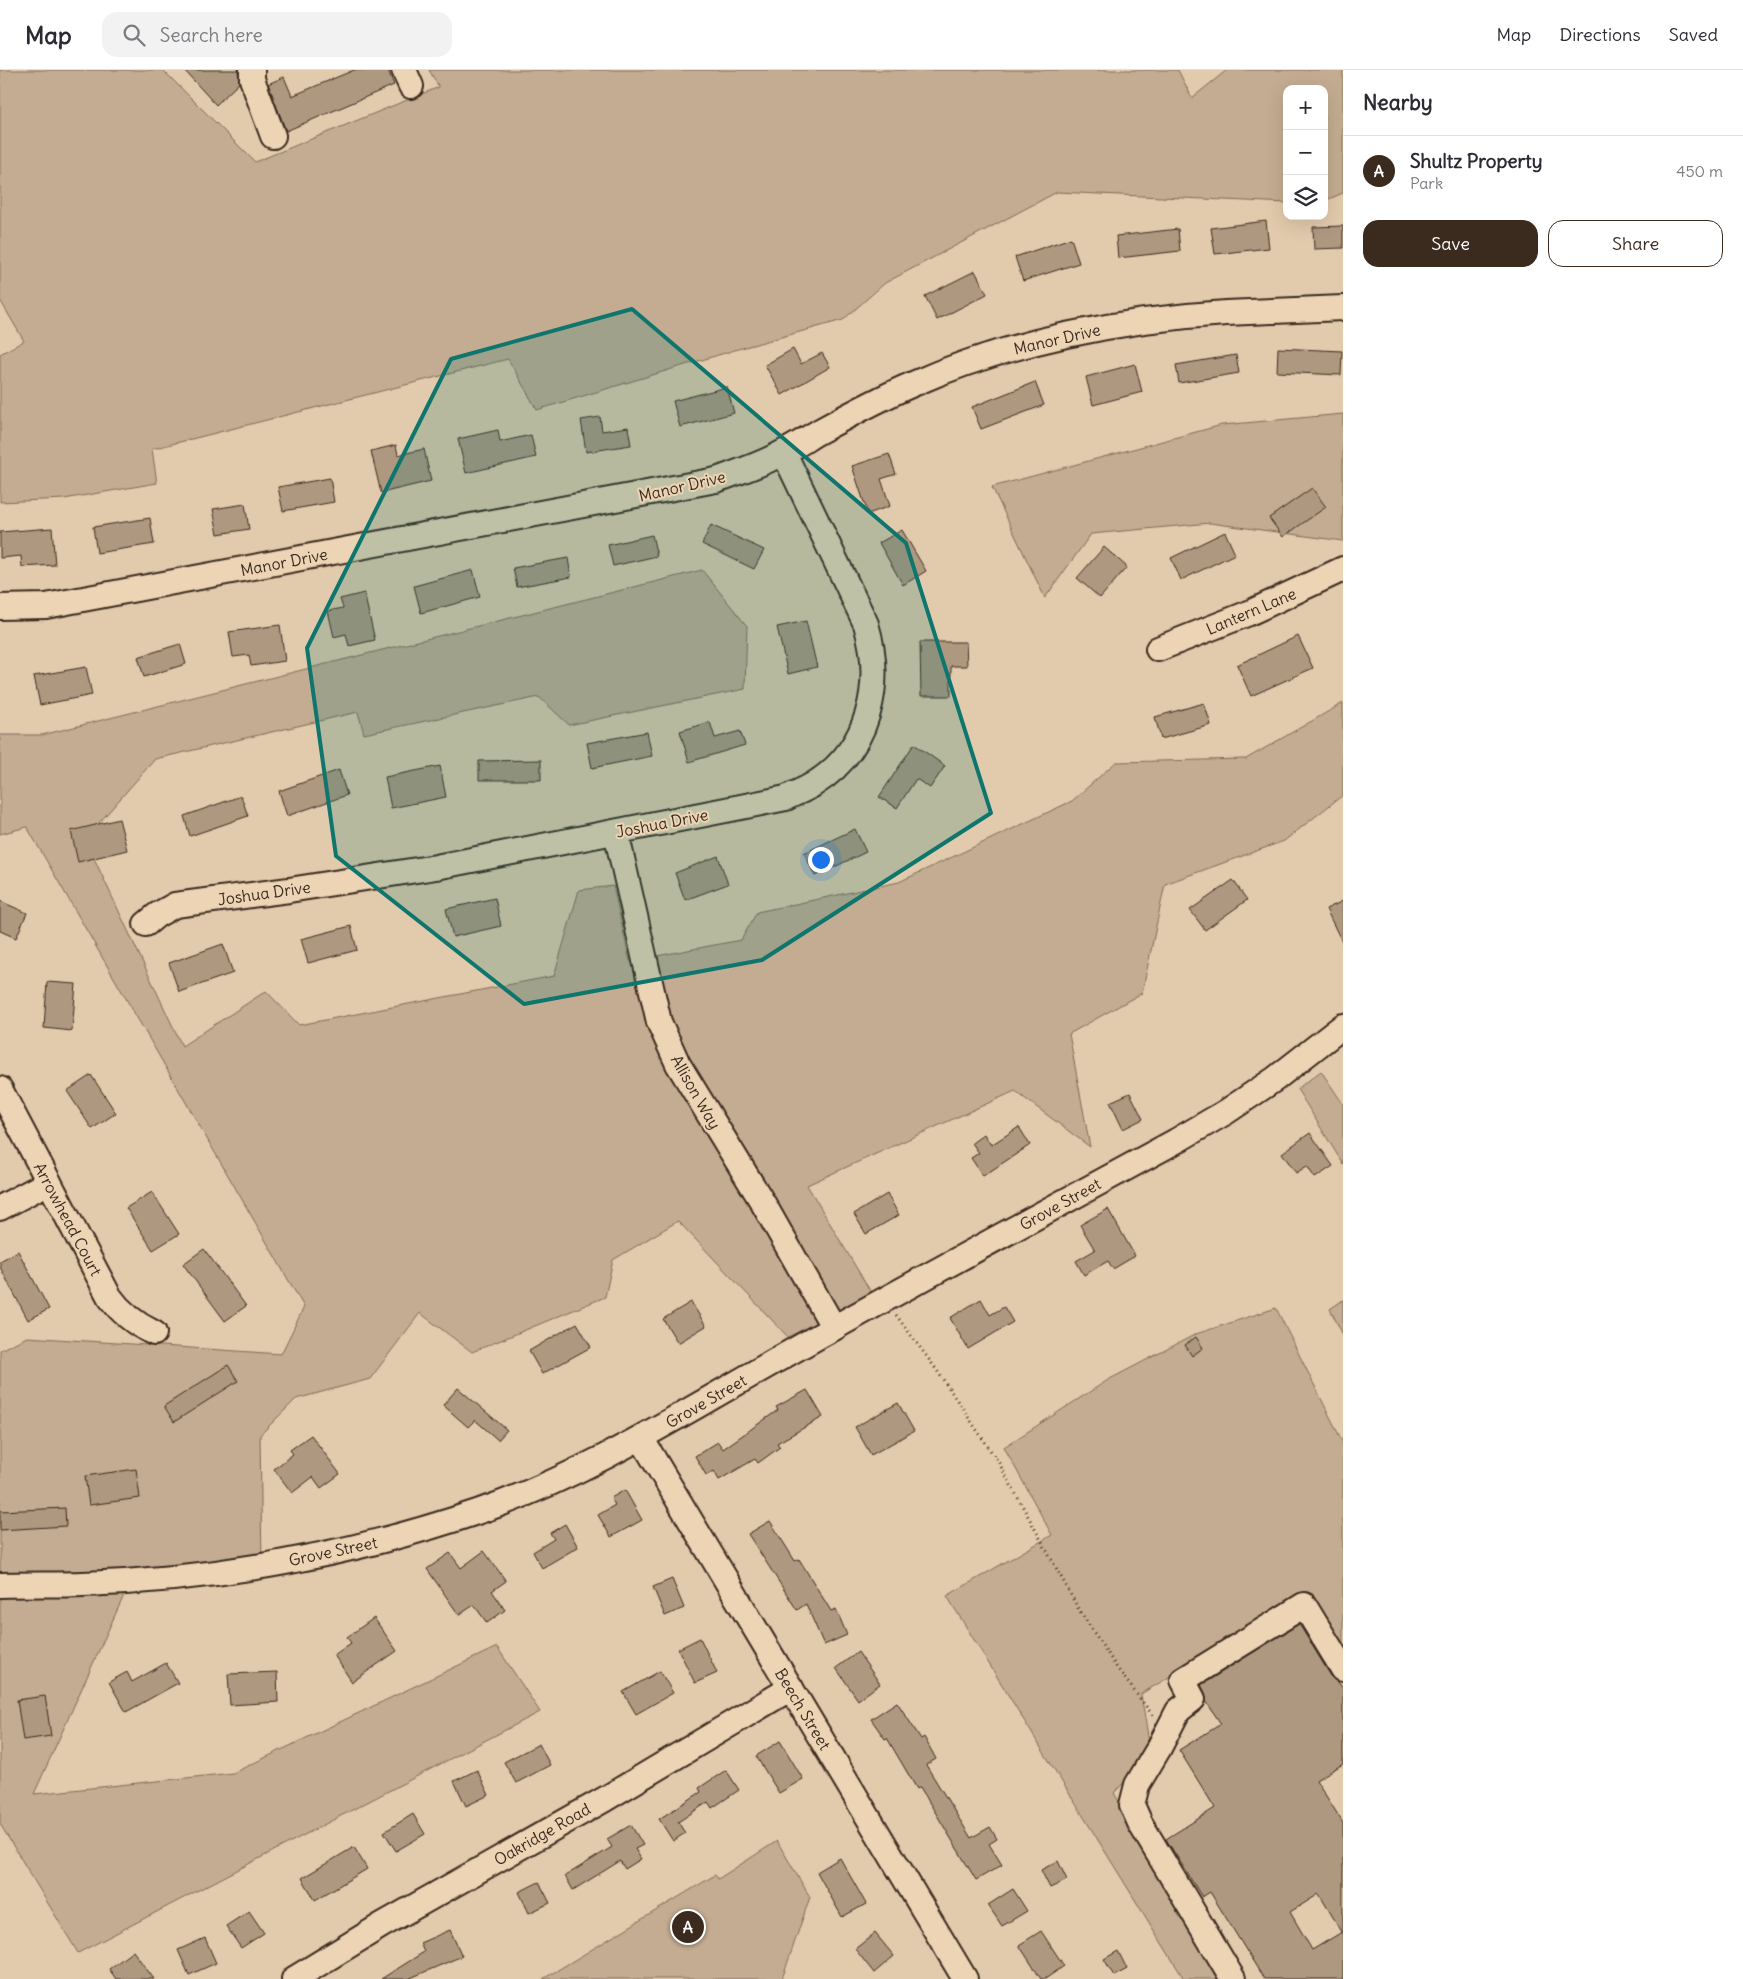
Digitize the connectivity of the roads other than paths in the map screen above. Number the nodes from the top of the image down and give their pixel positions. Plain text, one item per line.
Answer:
1 (252, 70) edge
2 (273, 136) dead end
3 (1343, 308) edge
4 (784, 453) junction
5 (1343, 569) edge
6 (0, 607) edge
7 (1158, 649) dead end
8 (616, 832) junction
9 (146, 924) dead end
10 (1343, 1026) edge
11 (0, 1089) edge
12 (49, 1182) junction
13 (0, 1208) edge
14 (834, 1328) junction
15 (154, 1333) dead end
16 (641, 1438) junction
17 (0, 1585) edge
18 (1343, 1669) edge
19 (790, 1688) junction
20 (294, 1979) edge
21 (965, 1979) edge
22 (1234, 1979) edge

1 - 2 street
3 - 4 street, Manor Drive
4 - 6 street, Manor Drive
4 - 8 street, Joshua Drive
5 - 7 street, Lantern Lane
8 - 9 street, Joshua Drive
8 - 14 street, Allison Way
10 - 14 street, Grove Street
11 - 12 street, Arrowhead Court
12 - 13 street
12 - 15 street, Arrowhead Court
14 - 16 street, Grove Street
16 - 17 street, Grove Street
16 - 19 street, Beech Street
18 - 22 street
19 - 20 street, Oakridge Road
19 - 21 street, Beech Street

